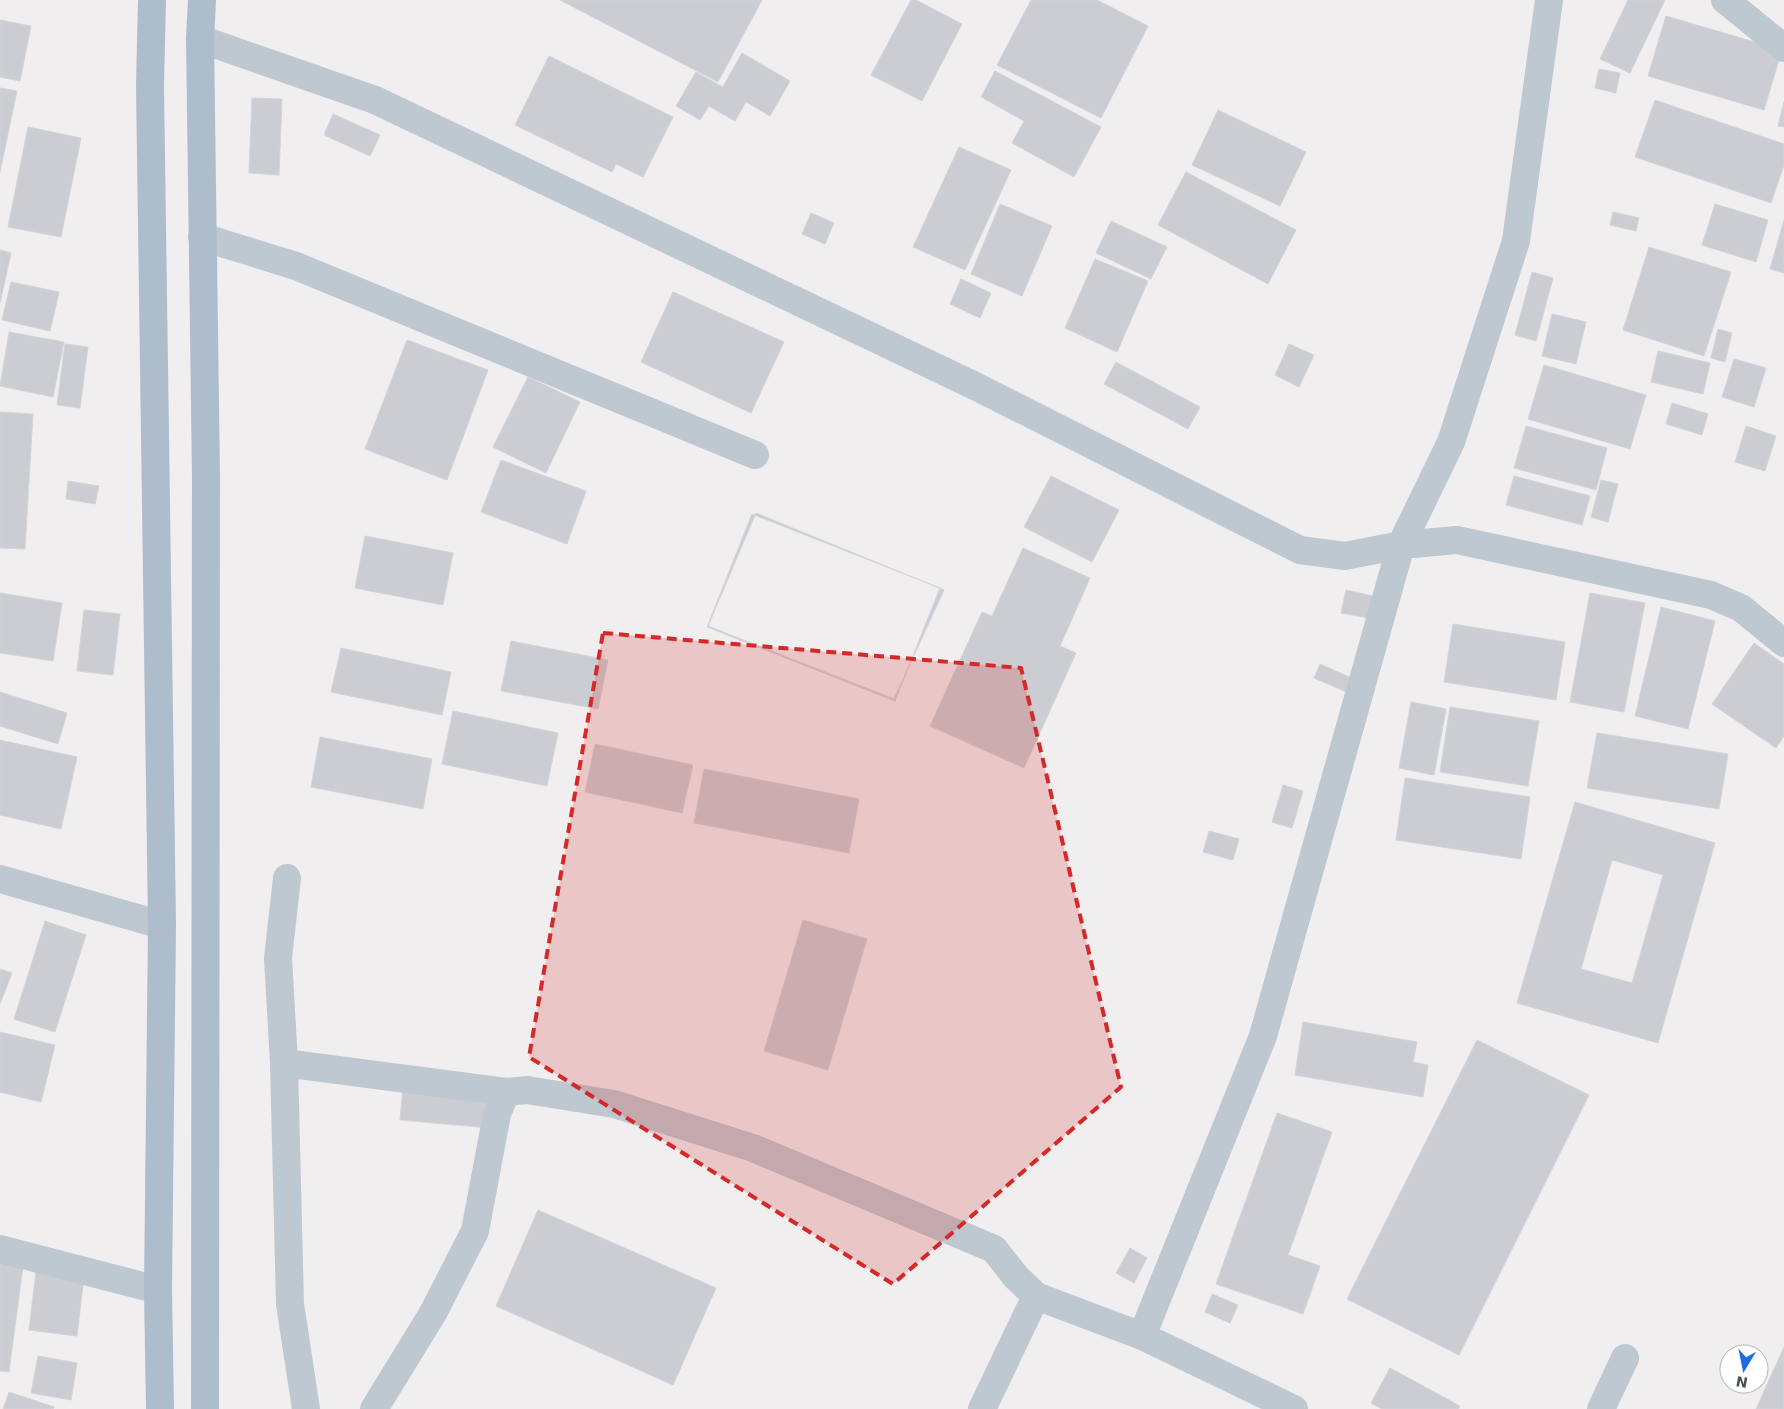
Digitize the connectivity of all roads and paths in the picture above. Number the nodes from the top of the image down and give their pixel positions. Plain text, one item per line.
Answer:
1 (152, 0) edge
2 (202, 0) edge
3 (1549, 0) edge
4 (1725, 0) edge
5 (200, 39) junction
6 (1784, 48) edge
7 (202, 237) junction
8 (755, 455) dead end
9 (1401, 545) junction
10 (1784, 643) edge
11 (287, 878) dead end
12 (0, 879) edge
13 (162, 925) junction
14 (284, 1063) junction
15 (506, 1092) junction
16 (0, 1249) edge
17 (158, 1290) junction
18 (1036, 1296) junction
19 (1142, 1336) junction
20 (1625, 1358) dead end
21 (160, 1409) edge
22 (205, 1409) edge
23 (306, 1409) edge
24 (374, 1409) edge
25 (982, 1409) edge
26 (1294, 1409) edge
27 (1600, 1409) edge

1 - 13 main road
2 - 5 main road
3 - 9 street
4 - 6 street
5 - 7 main road
5 - 9 street
7 - 8 street
7 - 22 main road
9 - 10 street
9 - 19 street
11 - 14 street
12 - 13 street
13 - 17 main road
14 - 15 street
14 - 23 street
15 - 18 street
15 - 24 street
16 - 17 street
17 - 21 main road
18 - 19 street
18 - 25 street
19 - 26 street
20 - 27 street

